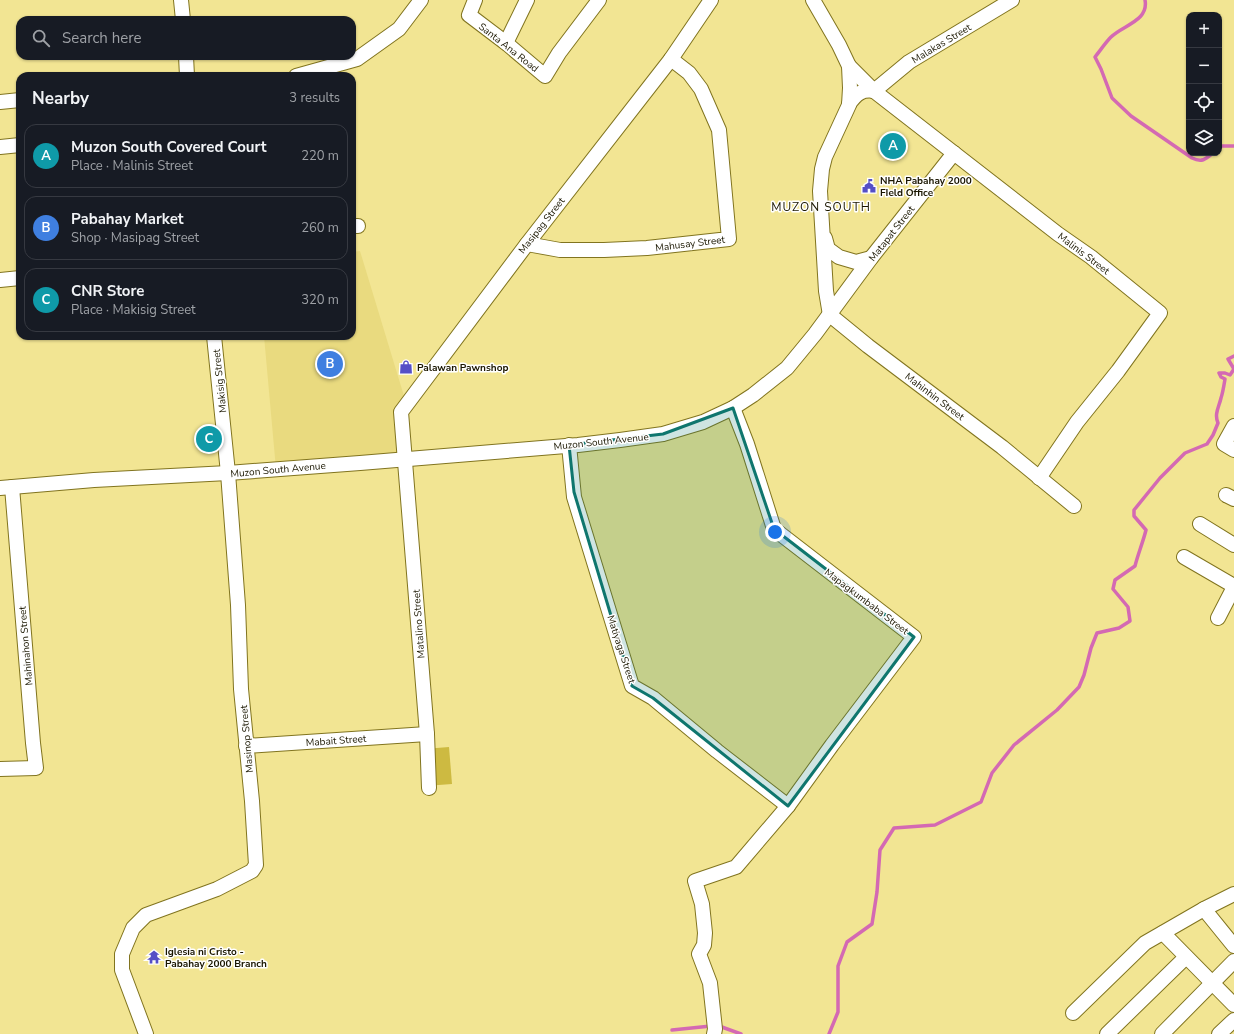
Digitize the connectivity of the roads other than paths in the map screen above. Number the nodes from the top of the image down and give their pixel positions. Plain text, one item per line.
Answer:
1 (181, 0) edge
2 (421, 0) edge
3 (474, 0) edge
4 (527, 0) edge
5 (711, 0) edge
6 (813, 0) edge
7 (1012, 0) edge
8 (596, 1) edge
9 (183, 16) edge
10 (506, 43) junction
11 (356, 59) edge
12 (671, 59) junction
13 (186, 60) edge
14 (353, 60) edge
15 (849, 66) junction
16 (187, 72) edge
17 (310, 72) edge
18 (874, 91) junction
19 (16, 100) edge
20 (0, 102) edge
21 (849, 104) junction
22 (16, 145) edge
23 (0, 147) edge
24 (954, 153) junction
25 (823, 231) junction
26 (527, 244) junction
27 (870, 258) junction
28 (16, 278) edge
29 (0, 280) edge
30 (830, 314) junction
31 (214, 340) edge
32 (733, 408) junction
33 (1234, 426) edge
34 (569, 445) junction
35 (1234, 450) edge
36 (404, 460) junction
37 (228, 473) junction
38 (1039, 478) junction
39 (6, 488) edge
40 (1074, 506) dead end
41 (1200, 524) dead end
42 (1234, 545) edge
43 (1184, 558) dead end
44 (1234, 586) edge
45 (1218, 618) dead end
46 (427, 734) junction
47 (246, 746) junction
48 (0, 769) edge
49 (429, 788) dead end
50 (788, 806) junction
51 (1234, 894) edge
52 (1204, 909) junction
53 (1163, 933) junction
54 (1234, 946) edge
55 (1186, 957) junction
56 (1234, 961) edge
57 (1211, 983) junction
58 (1234, 1006) edge
59 (1073, 1013) dead end
60 (1234, 1020) edge
61 (714, 1028) edge
62 (146, 1034) edge
63 (1107, 1034) edge
64 (1162, 1034) edge
65 (1219, 1034) edge

1 - 9 street
2 - 11 street
3 - 10 street, Santa Ana Road
4 - 10 street
5 - 12 street, Masipag Street
6 - 15 street
7 - 18 street, Malakas Street
8 - 10 street, Santa Ana Road
12 - 26 street, Masipag Street
12 - 26 street, Mahusay Street
13 - 16 street
14 - 17 street
15 - 18 street, Malinis Street
15 - 21 street
18 - 21 street
18 - 24 street, Malinis Street
19 - 20 street
21 - 25 street
22 - 23 street
24 - 27 street, Matapat Street
24 - 38 street, Malinis Street
25 - 27 street
25 - 30 street
26 - 36 street, Masipag Street
27 - 30 street, Matapat Street
28 - 29 street
30 - 32 street, Muzon South Avenue
30 - 38 street, Mahinhin Street
31 - 37 street, Makisig Street
32 - 34 street, Muzon South Avenue
32 - 50 street, Mapagkumbaba Street
33 - 35 street
34 - 36 street, Muzon South Avenue
34 - 50 street, Matiyaga Street
36 - 37 street, Muzon South Avenue
36 - 46 street, Matalino Street
37 - 39 street, Muzon South Avenue
37 - 47 street, Masinop Street
38 - 40 street, Mahinhin Street
39 - 48 street, Mahinahon Street
41 - 42 street
43 - 44 street
44 - 45 street
46 - 47 street, Mabait Street
46 - 49 street, Matalino Street
47 - 62 street, Masinop Street
50 - 61 street
51 - 52 street
52 - 53 street
52 - 54 street
53 - 55 street
53 - 59 street
55 - 57 street
55 - 63 street
56 - 57 street
57 - 58 street
57 - 64 street
60 - 65 street

